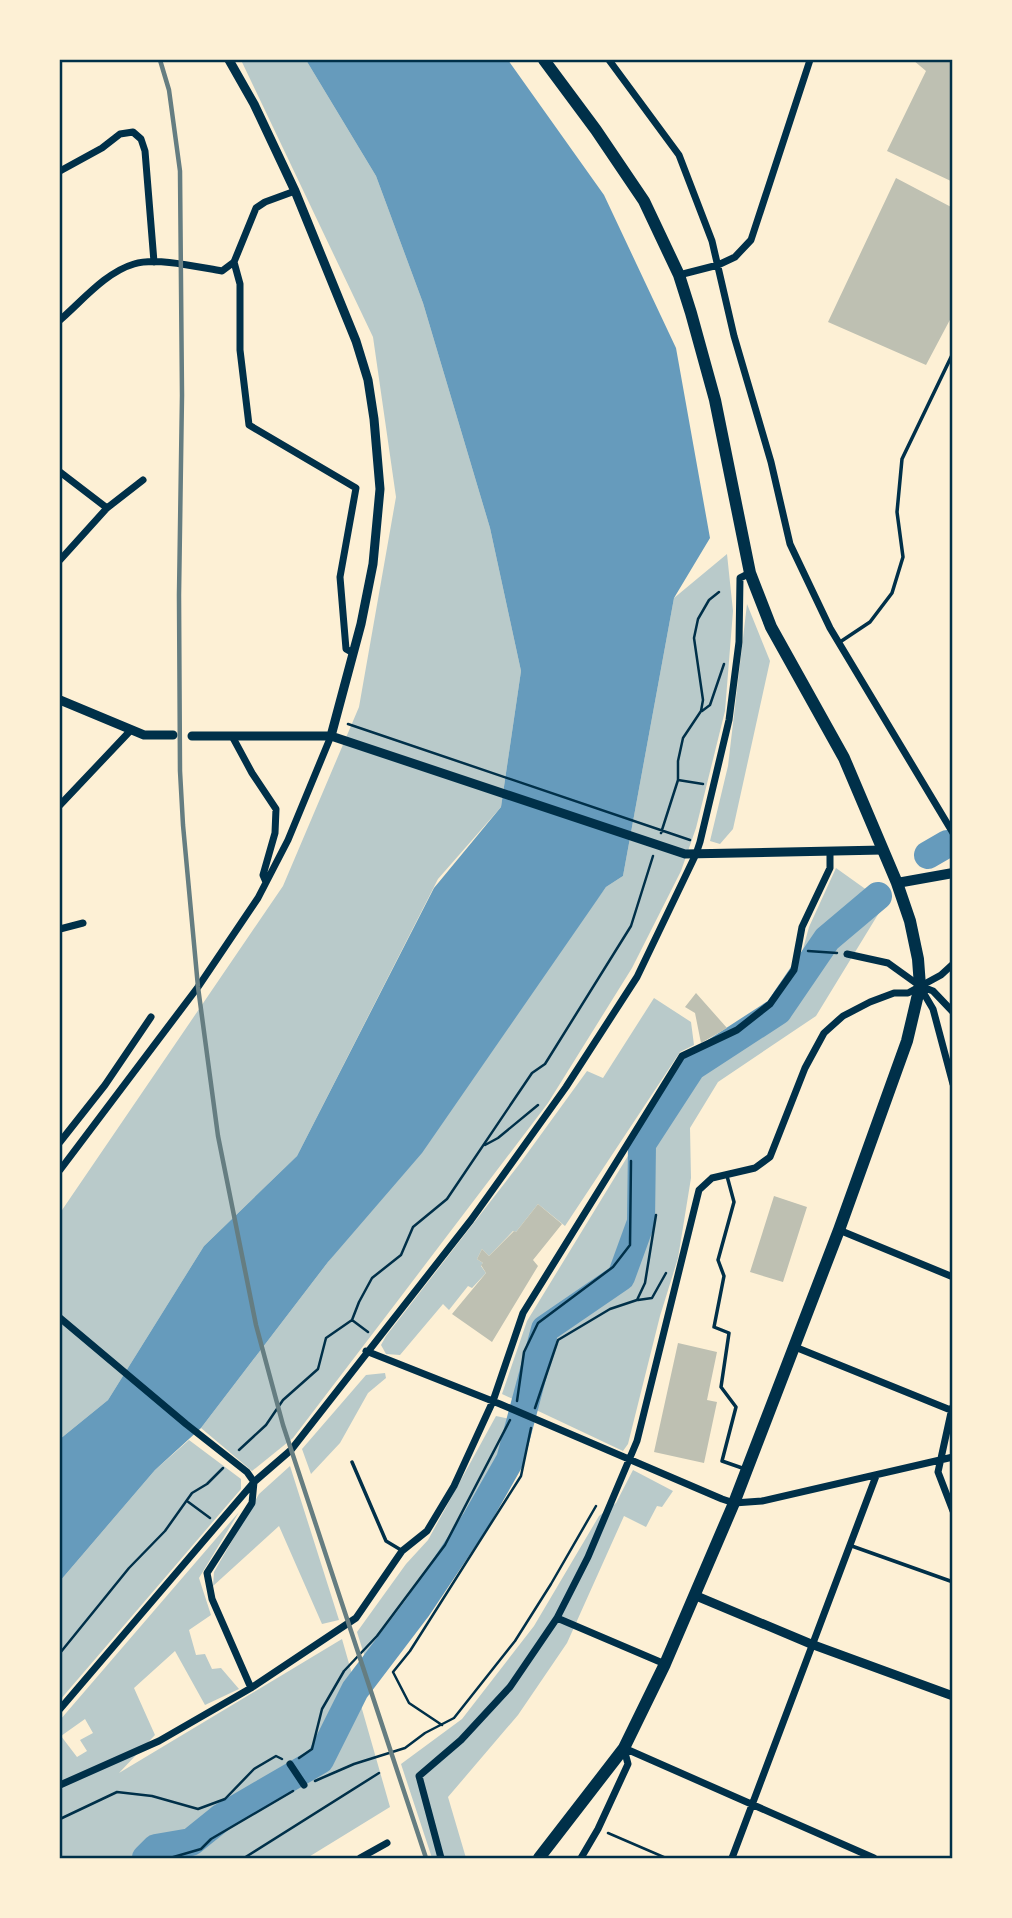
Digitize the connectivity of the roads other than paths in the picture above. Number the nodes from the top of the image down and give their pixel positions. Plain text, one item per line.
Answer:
1 (229, 60) edge
2 (544, 60) edge
3 (609, 60) edge
4 (810, 60) edge
5 (60, 171) edge
6 (295, 191) junction
7 (154, 262) junction
8 (234, 262) junction
9 (718, 265) junction
10 (678, 275) junction
11 (60, 320) edge
12 (953, 353) edge
13 (60, 472) edge
14 (143, 480) dead end
15 (107, 508) junction
16 (60, 560) edge
17 (750, 573) junction
18 (839, 643) junction
19 (353, 653) junction
20 (60, 700) edge
21 (131, 730) junction
22 (173, 735) dead end
23 (191, 736) dead end
24 (232, 736) junction
25 (331, 736) junction
26 (60, 805) edge
27 (951, 828) edge
28 (883, 850) junction
29 (830, 851) junction
30 (696, 854) junction
31 (953, 873) edge
32 (266, 882) junction
33 (897, 883) junction
34 (83, 923) dead end
35 (60, 929) edge
36 (847, 954) road end
37 (953, 964) edge
38 (920, 986) junction
39 (953, 1012) edge
40 (151, 1017) dead end
41 (953, 1084) edge
42 (60, 1142) edge
43 (60, 1170) edge
44 (727, 1174) junction
45 (839, 1230) junction
46 (953, 1277) edge
47 (60, 1318) edge
48 (794, 1347) junction
49 (366, 1351) junction
50 (497, 1402) junction
51 (952, 1410) edge
52 (953, 1457) edge
53 (625, 1459) junction
54 (939, 1460) junction
55 (352, 1462) dead end
56 (747, 1469) junction
57 (876, 1476) junction
58 (254, 1482) junction
59 (734, 1503) junction
60 (953, 1511) edge
61 (849, 1545) junction
62 (402, 1551) junction
63 (953, 1582) edge
64 (694, 1595) junction
65 (557, 1618) junction
66 (811, 1644) junction
67 (665, 1664) junction
68 (251, 1688) junction
69 (953, 1696) edge
70 (60, 1709) edge
71 (624, 1748) junction
72 (290, 1764) dead end
73 (60, 1785) edge
74 (304, 1785) road end
75 (753, 1807) junction
76 (387, 1843) dead end
77 (360, 1858) edge
78 (441, 1858) edge
79 (539, 1858) edge
80 (581, 1858) edge
81 (732, 1858) edge
82 (874, 1858) edge

1 - 6 street
2 - 10 highway
3 - 9 street
4 - 9 street
5 - 7 street
6 - 8 street
6 - 19 street
7 - 8 street
7 - 11 street
8 - 19 street
9 - 10 street
9 - 18 street
10 - 17 highway
12 - 18 lane
13 - 15 street
14 - 15 street
15 - 16 street
17 - 28 highway
17 - 30 street
18 - 27 street
19 - 25 street
20 - 21 street
21 - 22 street
21 - 26 street
23 - 24 street
24 - 25 street
24 - 32 street
25 - 30 street
25 - 32 street
28 - 29 street
28 - 33 highway
29 - 30 street
29 - 50 street
30 - 49 street
31 - 33 main road
32 - 43 street
33 - 38 highway
34 - 35 street
36 - 38 street
37 - 38 street
38 - 39 street
38 - 41 street
38 - 44 street
38 - 45 highway
40 - 42 street
44 - 53 street
44 - 56 lane
45 - 46 street
45 - 48 highway
47 - 58 street
48 - 51 street
48 - 56 highway
49 - 50 street
49 - 58 street
50 - 53 street
50 - 62 street
51 - 54 street
52 - 54 street
53 - 59 street
53 - 65 street
54 - 57 street
54 - 60 street
55 - 62 lane
56 - 59 highway
57 - 59 street
57 - 61 street
58 - 68 street
58 - 70 street
59 - 64 highway
61 - 63 lane
61 - 66 street
62 - 68 street
64 - 66 street
64 - 67 highway
65 - 67 street
65 - 78 street
66 - 69 street
66 - 75 street
67 - 71 highway
68 - 73 street
71 - 75 street
71 - 79 highway
71 - 80 street
72 - 74 street
75 - 81 street
75 - 82 street
76 - 77 street

